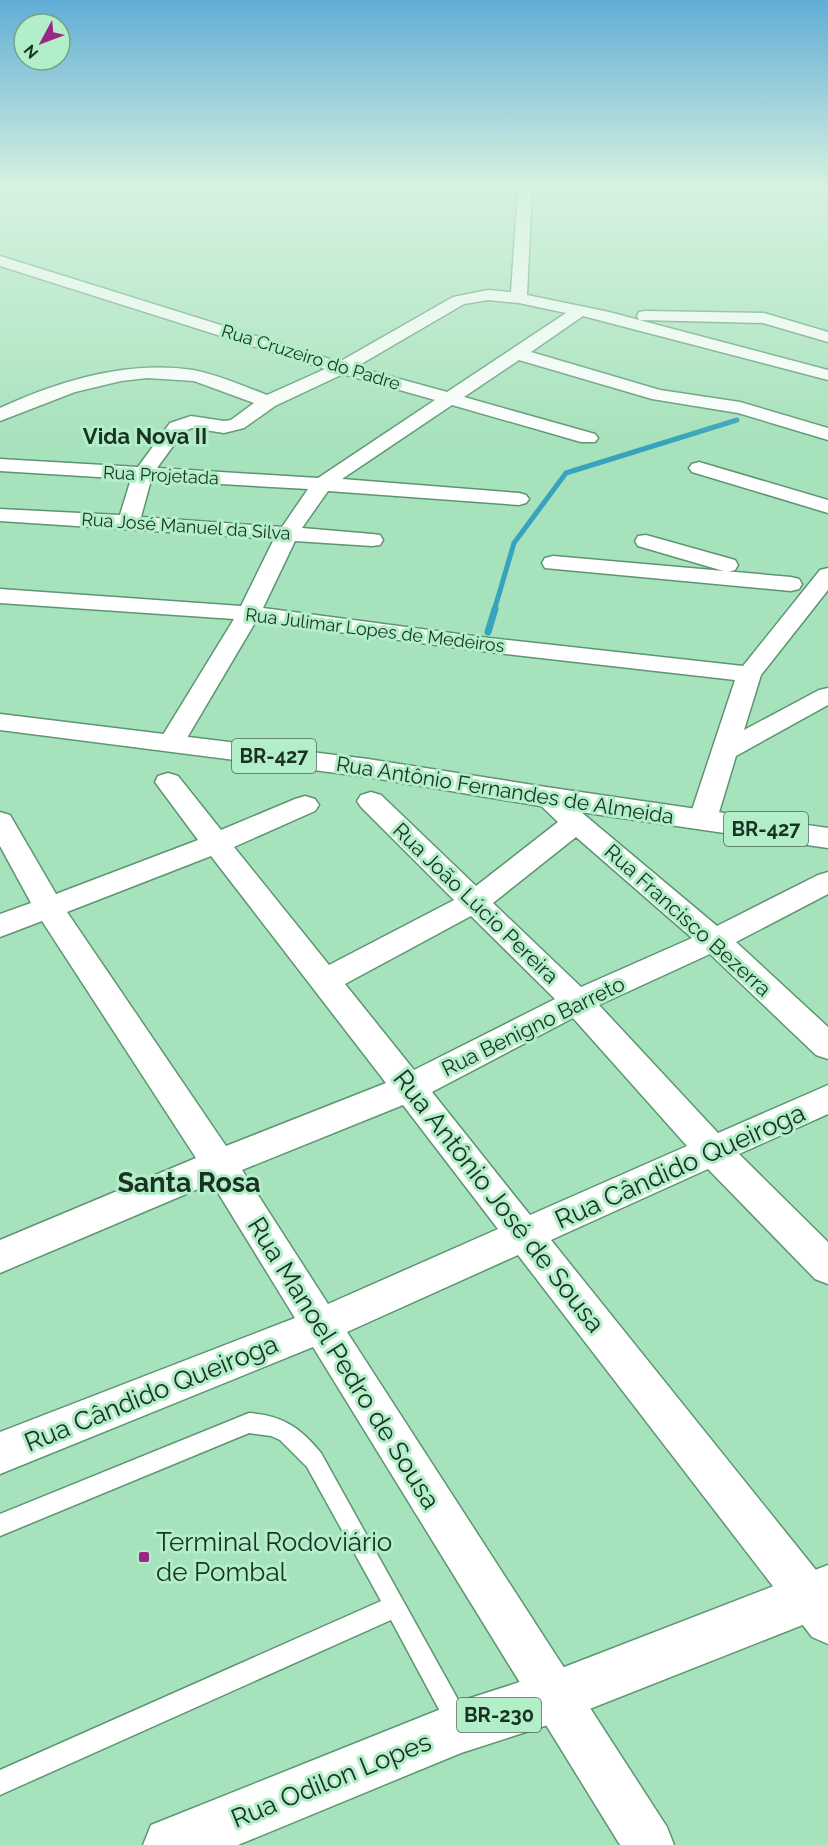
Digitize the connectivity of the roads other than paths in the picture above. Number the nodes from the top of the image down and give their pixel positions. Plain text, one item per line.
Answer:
1 (35, 272) edge
2 (520, 272) edge
3 (519, 298) junction
4 (580, 311) junction
5 (609, 317) junction
6 (828, 337) edge
7 (519, 354) junction
8 (341, 368) junction
9 (828, 375) edge
10 (450, 400) junction
11 (268, 402) junction
12 (0, 415) edge
13 (828, 434) edge
14 (588, 438) dead end
15 (0, 465) edge
16 (699, 468) dead end
17 (142, 475) junction
18 (322, 484) junction
19 (519, 499) dead end
20 (828, 507) edge
21 (0, 515) edge
22 (129, 522) junction
23 (288, 533) junction
24 (372, 540) dead end
25 (646, 541) dead end
26 (553, 563) dead end
27 (792, 584) junction
28 (824, 586) edge
29 (0, 596) edge
30 (249, 613) junction
31 (749, 674) junction
32 (828, 695) edge
33 (1, 722) edge
34 (171, 742) junction
35 (723, 752) junction
36 (168, 782) dead end
37 (546, 797) junction
38 (371, 801) dead end
39 (305, 805) dead end
40 (703, 819) junction
41 (0, 821) edge
42 (578, 822) junction
43 (828, 838) edge
44 (215, 844) junction
45 (828, 882) edge
46 (476, 901) junction
47 (50, 908) junction
48 (0, 927) edge
49 (714, 940) junction
50 (325, 981) junction
51 (577, 1002) junction
52 (828, 1046) edge
53 (410, 1088) junction
54 (828, 1100) edge
55 (713, 1151) junction
56 (219, 1164) junction
57 (525, 1235) junction
58 (0, 1257) edge
59 (828, 1267) edge
60 (322, 1325) junction
61 (0, 1453) edge
62 (0, 1525) edge
63 (822, 1603) edge
64 (396, 1606) junction
65 (554, 1697) junction
66 (461, 1727) junction
67 (0, 1783) edge
68 (171, 1845) edge
69 (649, 1845) edge

1 - 8 street, Rua Cruzeiro do Padre
2 - 3 street
3 - 4 street
3 - 8 street
4 - 5 street
4 - 7 street
5 - 6 street
5 - 9 street
7 - 10 street
7 - 13 street
8 - 10 street, Rua Cruzeiro do Padre
8 - 11 street
10 - 14 street, Rua Cruzeiro do Padre
10 - 18 street
11 - 12 street
11 - 17 street
15 - 17 street, Rua Projetada
16 - 20 street
17 - 18 street, Rua Projetada
17 - 22 street
18 - 19 street, Rua Projetada
18 - 23 street
21 - 22 street, Rua José Manuel da Silva
22 - 23 street, Rua José Manuel da Silva
23 - 24 street, Rua José Manuel da Silva
23 - 30 street
25 - 27 street
26 - 27 street
27 - 28 street
28 - 31 street
29 - 30 street, Rua Julimar Lopes de Medeiros
30 - 31 street, Rua Julimar Lopes de Medeiros
30 - 34 street
31 - 35 street
32 - 35 street
33 - 34 highway, Rua Antônio Fernandes de Almeida / BR-427
34 - 37 highway, Rua Antônio Fernandes de Almeida / BR-427
35 - 40 street
36 - 44 street, Rua Antônio José de Sousa
37 - 40 highway, Rua Antônio Fernandes de Almeida / BR-427
37 - 42 street, Rua Francisco Bezerra
38 - 46 street, Rua João Lúcio Pereira
39 - 44 street
40 - 43 highway, Rua Antônio Fernandes de Almeida / BR-427
41 - 47 street, Rua Manoel Pedro de Sousa
42 - 46 street
42 - 49 street, Rua Francisco Bezerra
44 - 47 street
44 - 50 street, Rua Antônio José de Sousa
45 - 49 street, Rua Benigno Barreto
46 - 50 street
46 - 51 street, Rua João Lúcio Pereira
47 - 48 street
47 - 56 street, Rua Manoel Pedro de Sousa
49 - 51 street, Rua Benigno Barreto
49 - 52 street, Rua Francisco Bezerra
50 - 53 street, Rua Antônio José de Sousa
51 - 53 street, Rua Benigno Barreto
51 - 55 street, Rua João Lúcio Pereira
53 - 56 street, Rua Benigno Barreto
53 - 57 street, Rua Antônio José de Sousa
54 - 55 street, Rua Cândido Queiroga
55 - 57 street, Rua Cândido Queiroga
55 - 59 street, Rua João Lúcio Pereira
56 - 58 street, Rua Benigno Barreto
56 - 60 street, Rua Manoel Pedro de Sousa
57 - 60 street, Rua Cândido Queiroga
57 - 63 street, Rua Antônio José de Sousa
60 - 61 street, Rua Cândido Queiroga
60 - 65 street, Rua Manoel Pedro de Sousa
62 - 64 lane
63 - 65 highway, Rua Odilon Lopes / BR-230
64 - 66 lane
64 - 67 lane
65 - 66 highway, Rua Odilon Lopes / BR-230
65 - 69 street, Rua Manoel Pedro de Sousa
66 - 68 highway, Rua Odilon Lopes / BR-230

